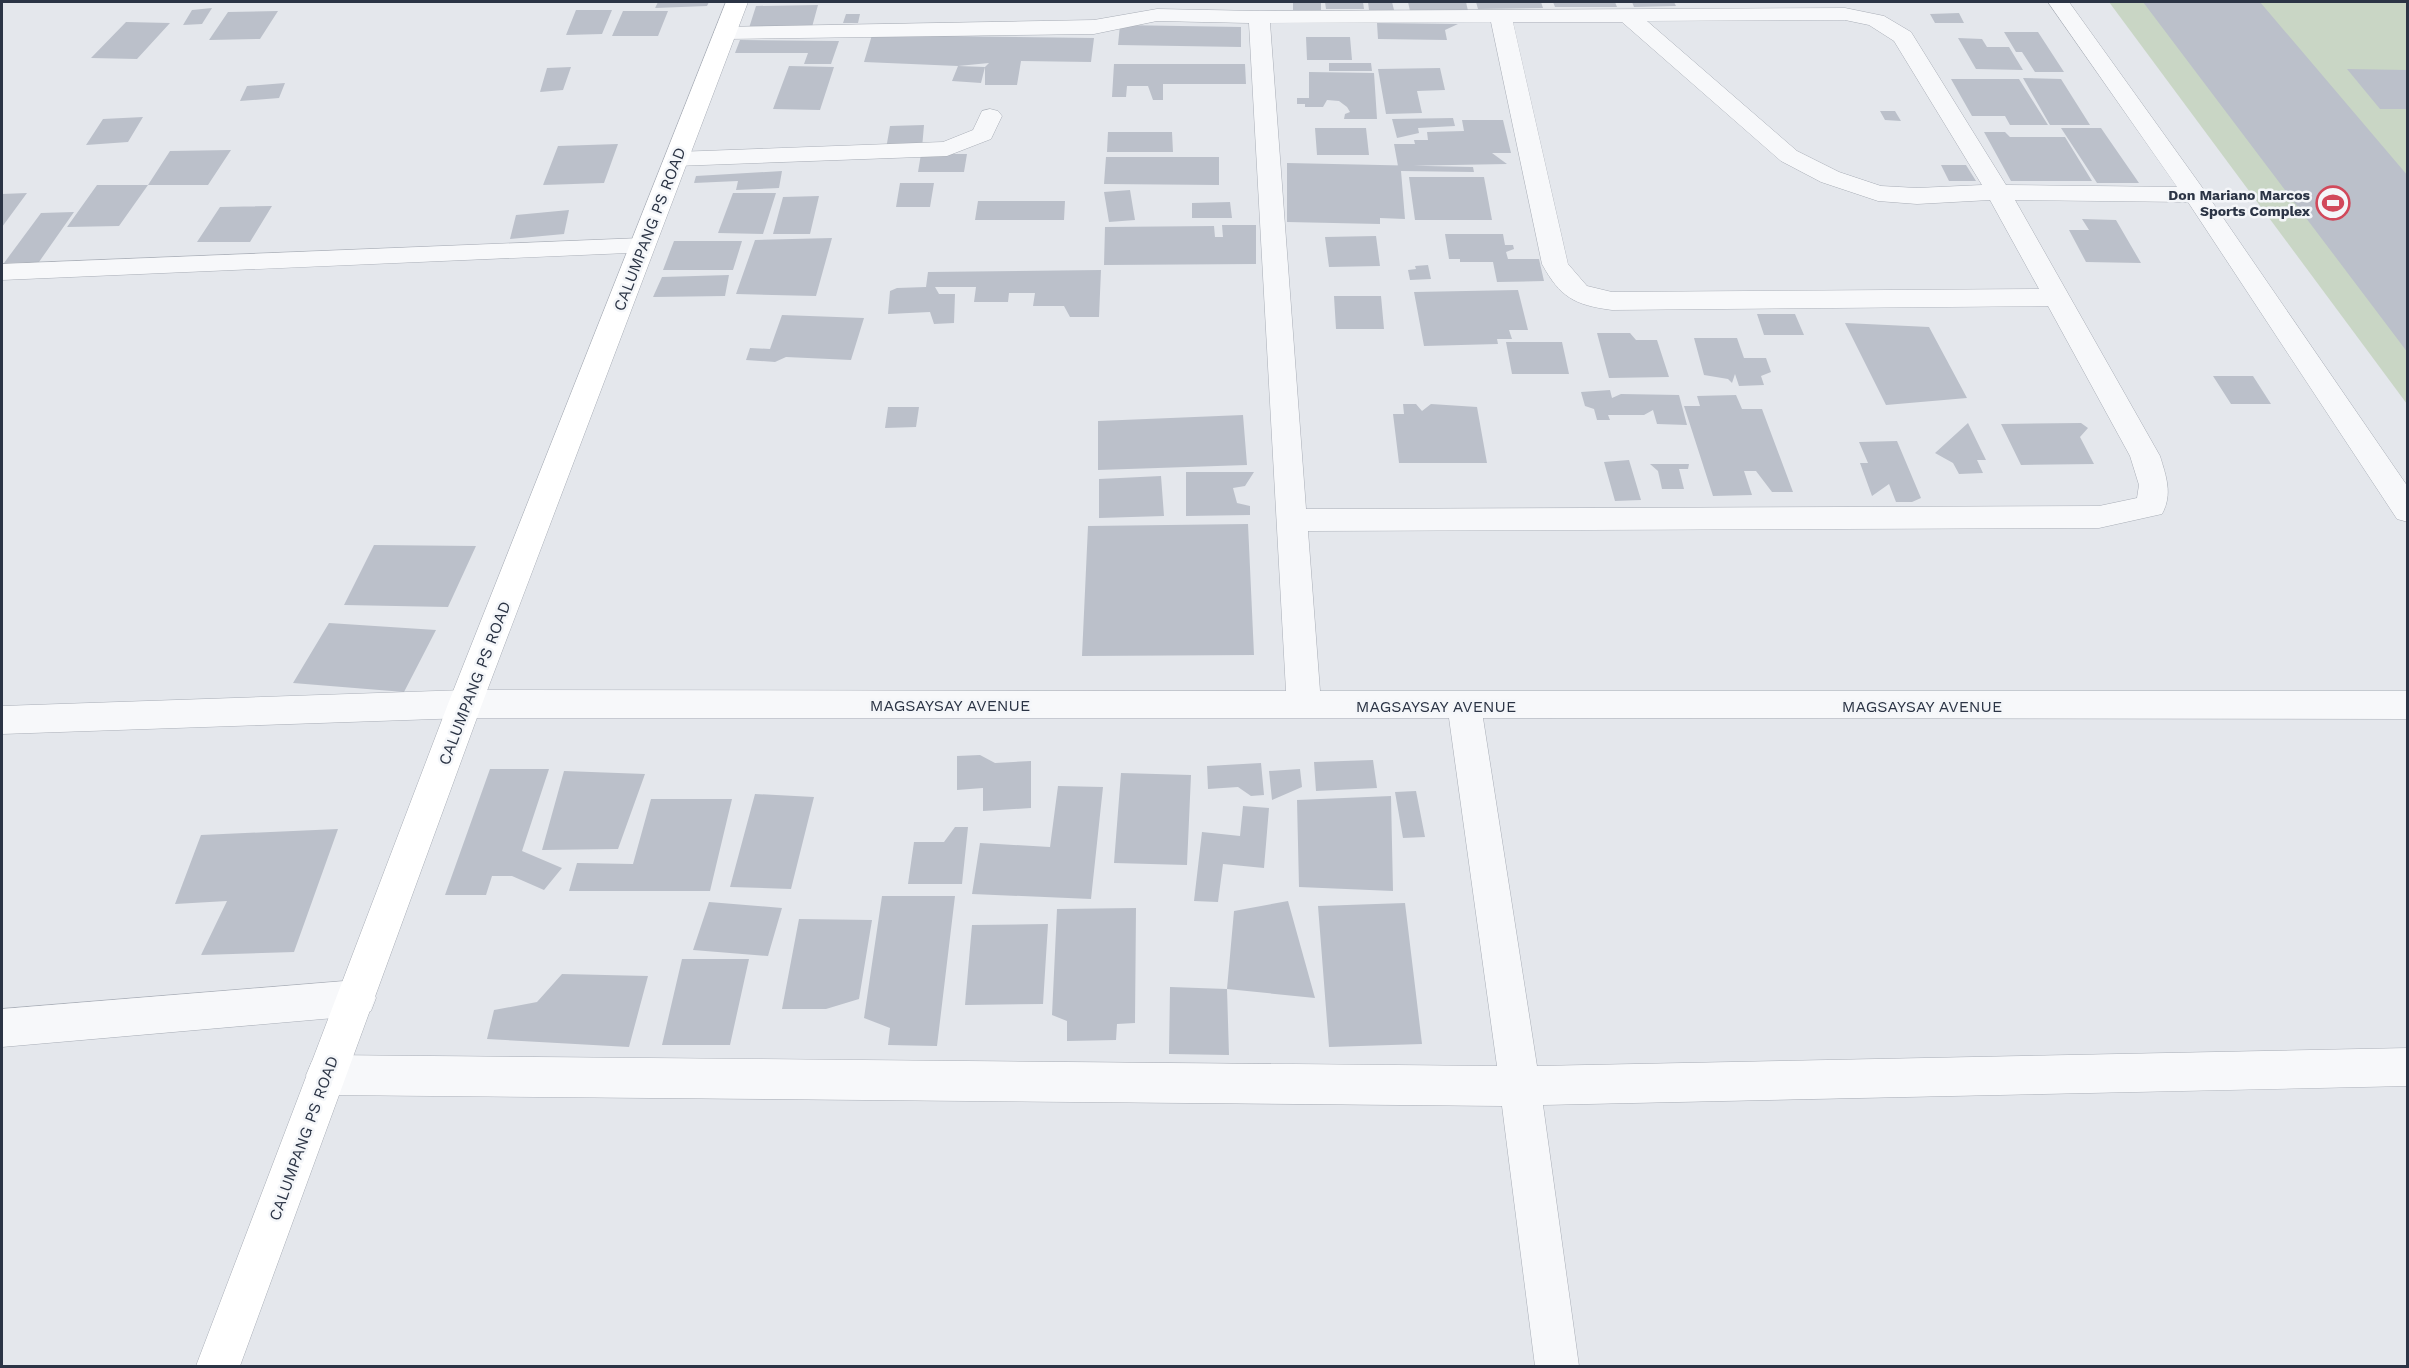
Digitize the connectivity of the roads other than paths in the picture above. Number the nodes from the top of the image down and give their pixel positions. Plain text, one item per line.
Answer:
1 (737, 2) edge
2 (2059, 2) edge
3 (1628, 16) junction
4 (1501, 17) junction
5 (1258, 18) junction
6 (725, 32) junction
7 (990, 116) dead end
8 (676, 159) junction
9 (1998, 192) junction
10 (2195, 195) junction
11 (642, 246) junction
12 (2, 272) edge
13 (2055, 297) junction
14 (2408, 511) edge
15 (1293, 520) junction
16 (465, 704) junction
17 (2408, 705) edge
18 (1304, 706) junction
19 (1464, 706) junction
20 (2, 720) edge
21 (357, 998) junction
22 (2, 1028) edge
23 (2408, 1067) edge
24 (326, 1075) junction
25 (1520, 1086) junction
26 (219, 1366) edge
27 (1557, 1366) edge

1 - 6 street, CALUMPANG PS ROAD
2 - 10 street
3 - 4 street
3 - 9 street
3 - 9 street
4 - 5 street
4 - 13 street
5 - 6 street
5 - 15 street
6 - 8 street, CALUMPANG PS ROAD
7 - 8 street
8 - 11 street, CALUMPANG PS ROAD
9 - 10 street
9 - 13 street
10 - 14 street
11 - 12 street
11 - 16 street, CALUMPANG PS ROAD
13 - 15 street
15 - 18 street
16 - 18 street, MAGSAYSAY AVENUE
16 - 20 street, MAGSAYSAY AVENUE
16 - 21 street, CALUMPANG PS ROAD
17 - 19 street, MAGSAYSAY AVENUE
18 - 19 street, MAGSAYSAY AVENUE
19 - 25 street
21 - 22 street
21 - 24 street, CALUMPANG PS ROAD
23 - 25 street
24 - 25 street
24 - 26 street, CALUMPANG PS ROAD
25 - 27 street

